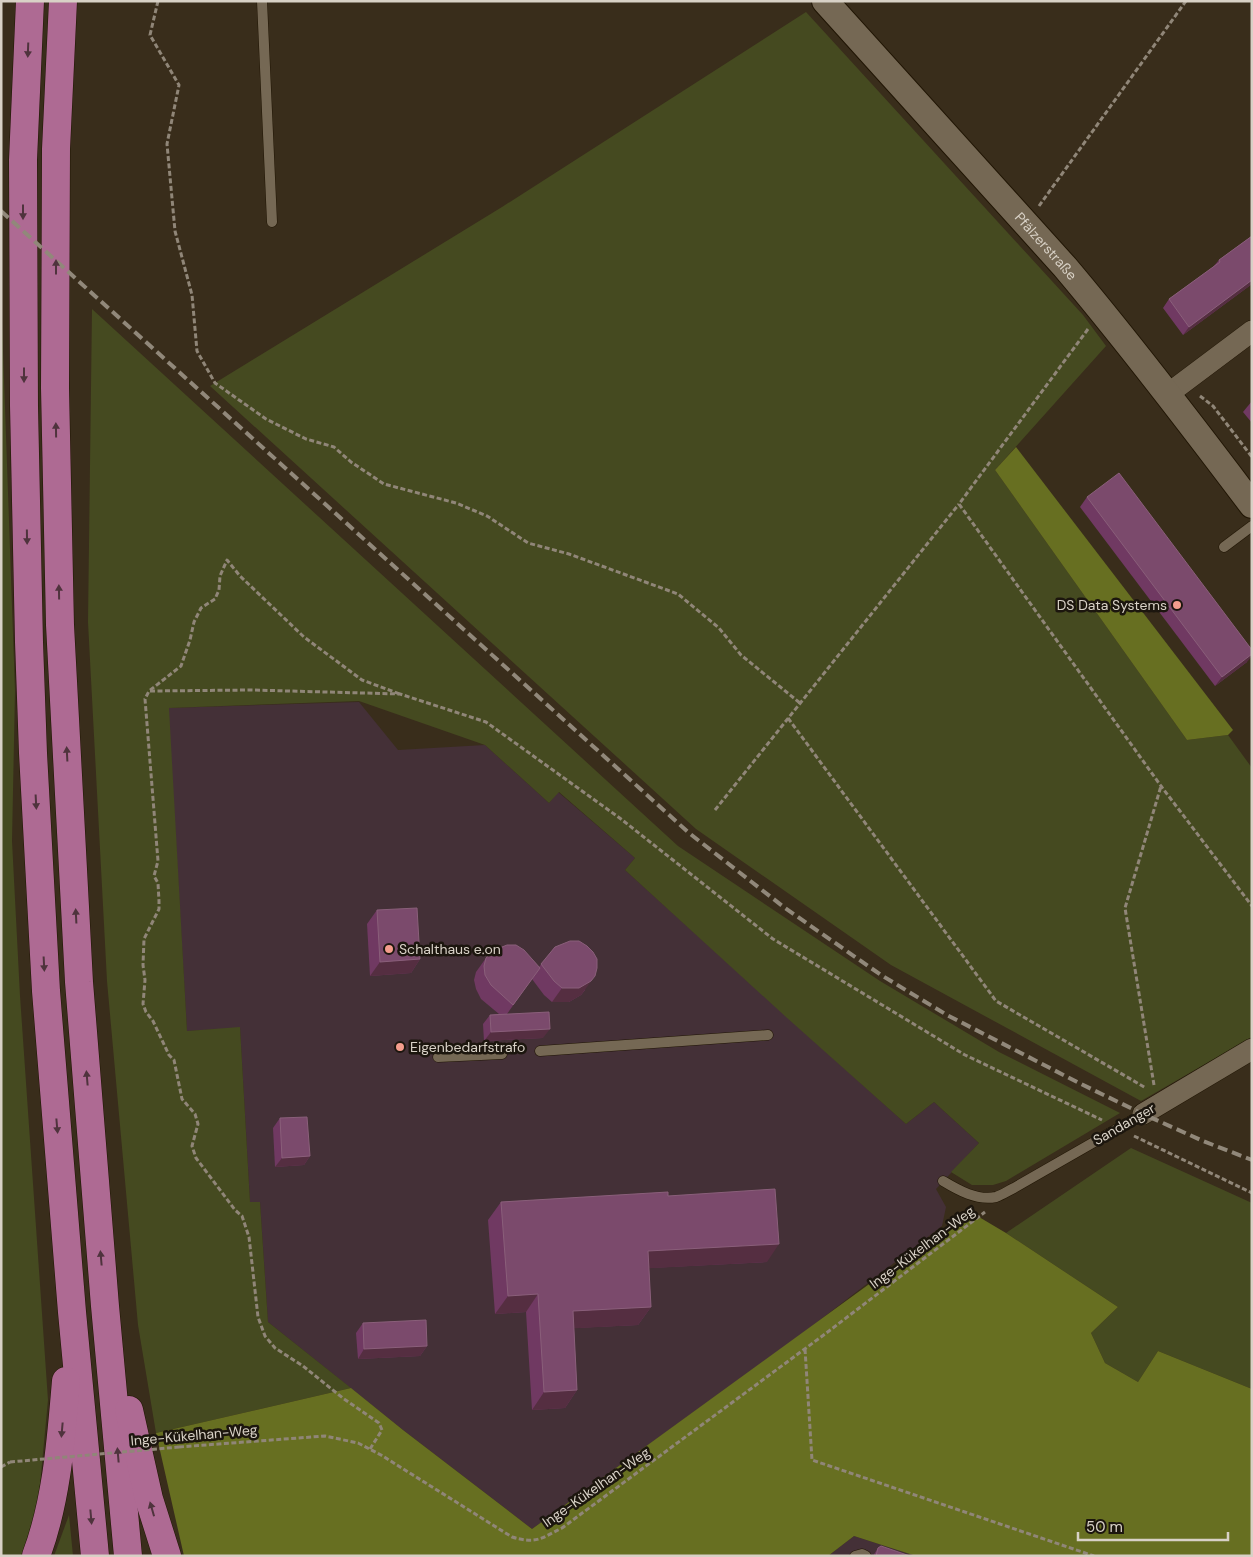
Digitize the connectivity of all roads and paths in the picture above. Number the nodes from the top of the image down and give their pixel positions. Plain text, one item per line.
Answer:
1 (30, 1) edge
2 (63, 1) edge
3 (158, 1) edge
4 (262, 1) edge
5 (825, 1) edge
6 (1186, 1) edge
7 (272, 222) dead end
8 (1026, 224) junction
9 (1102, 310) junction
10 (1252, 331) edge
11 (1176, 388) junction
12 (1252, 457) edge
13 (959, 504) junction
14 (1252, 505) edge
15 (1252, 526) edge
16 (1224, 547) dead end
17 (149, 691) junction
18 (400, 694) junction
19 (800, 703) junction
20 (788, 718) junction
21 (1161, 786) junction
22 (714, 810) dead end
23 (1252, 906) edge
24 (768, 1035) dead end
25 (1252, 1049) edge
26 (540, 1051) dead end
27 (502, 1054) dead end
28 (438, 1058) dead end
29 (1152, 1104) junction
30 (1118, 1128) junction
31 (943, 1180) dead end
32 (1252, 1193) edge
33 (996, 1197) junction
34 (105, 1306) junction
35 (72, 1312) junction
36 (805, 1349) junction
37 (370, 1449) junction
38 (1, 1467) edge
39 (36, 1556) edge
40 (95, 1556) edge
41 (128, 1556) edge
42 (167, 1556) edge
43 (855, 1556) edge
44 (866, 1556) edge
45 (1094, 1556) edge

1 -> 35 highway
34 -> 2 highway
3 - 19 path
4 - 7 lane
5 - 8 street, Pfälzerstraße
6 - 8 path
8 - 9 street, Pfälzerstraße
9 - 11 street, Pfälzerstraße
9 - 13 path
10 - 11 street
11 - 12 path
11 - 14 street, Pfälzerstraße
13 - 19 path
13 - 21 path
15 - 16 lane
17 - 18 path
17 - 18 path
17 - 37 path
18 - 30 path
19 - 20 path
20 - 22 path
20 - 29 path
21 - 23 path
21 - 29 path
24 - 26 lane
25 - 29 street, Sandanger
27 - 28 lane
29 - 30 lane, Sandanger
30 - 32 path
30 - 33 lane, Sandanger
31 - 33 lane
33 - 36 path, Inge-Kükelhan-Weg
41 -> 34 highway
42 -> 34 highway
35 -> 39 highway
35 -> 40 highway
36 - 37 path, Inge-Kükelhan-Weg
36 - 45 path
37 - 38 path, Inge-Kükelhan-Weg, bridge
43 - 44 lane

